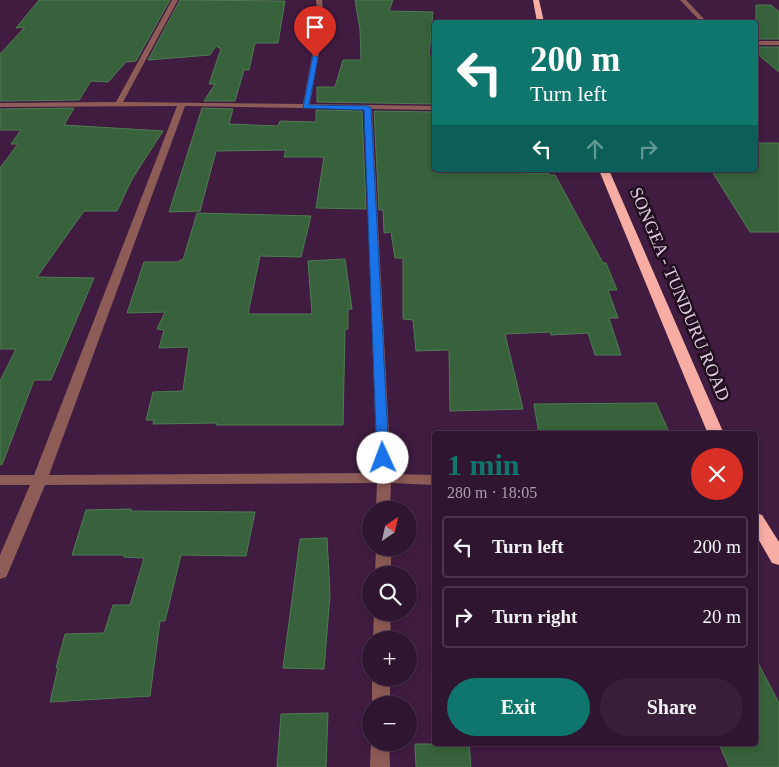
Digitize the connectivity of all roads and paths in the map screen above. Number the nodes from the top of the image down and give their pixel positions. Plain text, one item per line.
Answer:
1 (175, 0) edge
2 (319, 0) edge
3 (536, 0) edge
4 (683, 0) edge
5 (541, 20) edge
6 (702, 20) edge
7 (758, 43) edge
8 (779, 43) edge
9 (118, 104) junction
10 (182, 104) junction
11 (0, 105) edge
12 (306, 107) junction
13 (368, 108) junction
14 (432, 108) edge
15 (605, 172) edge
16 (715, 431) edge
17 (384, 478) junction
18 (40, 479) junction
19 (0, 480) edge
20 (432, 480) edge
21 (384, 501) edge
22 (758, 522) edge
23 (779, 558) edge
24 (0, 573) edge
25 (380, 751) edge
26 (380, 767) edge

1 - 9 street
2 - 12 street
3 - 5 highway
4 - 6 street
7 - 8 street
9 - 10 street
9 - 11 street
10 - 12 street
10 - 18 street
12 - 13 street
13 - 14 street
13 - 17 street
15 - 16 highway, SONGEA - TUNDURU ROAD
17 - 18 street
17 - 20 street
17 - 21 street
18 - 19 street
18 - 24 street
22 - 23 highway
25 - 26 street

